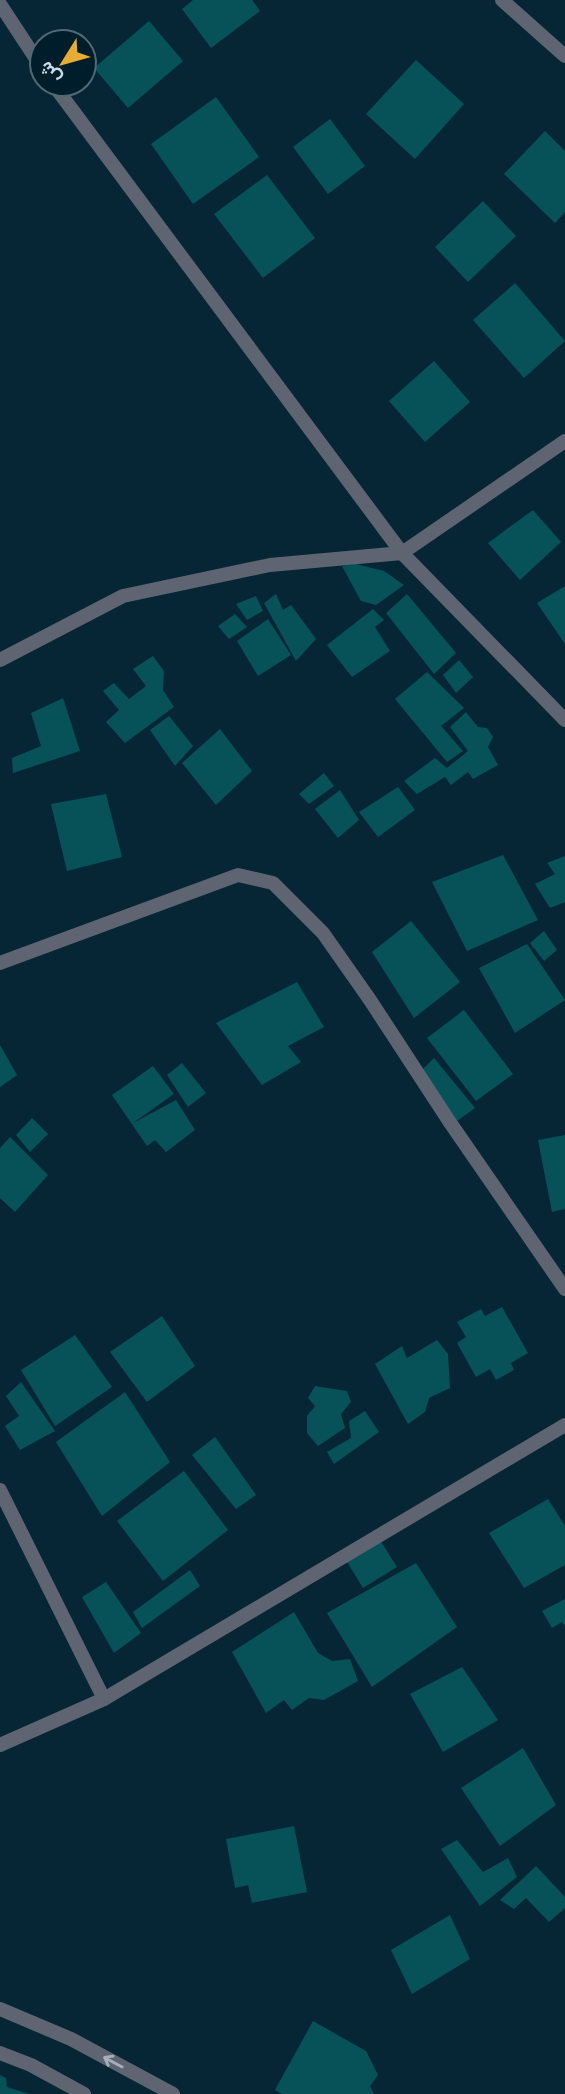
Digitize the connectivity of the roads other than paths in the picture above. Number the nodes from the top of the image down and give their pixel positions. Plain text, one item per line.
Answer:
1 (502, 0) edge
2 (0, 4) edge
3 (28, 47) edge
4 (565, 56) edge
5 (63, 98) edge
6 (565, 441) edge
7 (402, 553) junction
8 (0, 660) edge
9 (565, 720) edge
10 (0, 963) edge
11 (565, 1289) edge
12 (565, 1425) edge
13 (0, 1490) edge
14 (104, 1699) junction
15 (0, 1745) edge
16 (0, 2009) edge
17 (0, 2053) edge
18 (84, 2094) edge
19 (173, 2094) edge

1 - 4 street
2 - 3 street
5 - 7 street
6 - 7 street
7 - 8 street
7 - 9 street
10 - 11 street
12 - 14 street
13 - 14 street
14 - 15 street
19 -> 16 street
17 - 18 street

